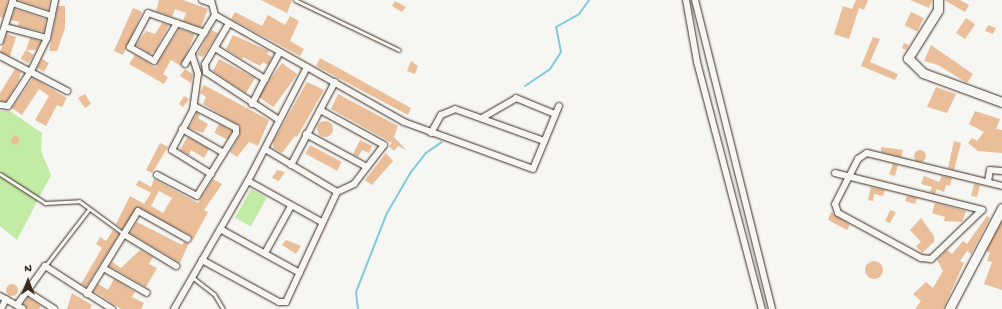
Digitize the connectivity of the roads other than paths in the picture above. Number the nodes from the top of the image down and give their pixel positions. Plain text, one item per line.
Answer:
1 (55, 0) edge
2 (202, 0) edge
3 (295, 0) edge
4 (686, 0) edge
5 (695, 0) edge
6 (938, 0) edge
7 (12, 2) edge
8 (211, 2) edge
9 (215, 15) junction
10 (52, 16) junction
11 (177, 23) junction
12 (228, 25) junction
13 (5, 27) junction
14 (205, 33) junction
15 (47, 38) junction
16 (0, 41) edge
17 (215, 48) junction
18 (399, 50) dead end
19 (280, 52) junction
20 (192, 55) junction
21 (0, 56) edge
22 (185, 64) dead end
23 (307, 67) junction
24 (31, 71) junction
25 (265, 79) junction
26 (335, 82) junction
27 (67, 90) dead end
28 (1002, 102) edge
29 (252, 104) junction
30 (0, 105) edge
31 (194, 106) junction
32 (559, 106) dead end
33 (320, 110) junction
34 (555, 114) junction
35 (482, 118) junction
36 (279, 120) junction
37 (182, 129) junction
38 (430, 133) junction
39 (306, 134) junction
40 (544, 141) junction
41 (265, 149) junction
42 (224, 153) junction
43 (291, 165) junction
44 (367, 167) junction
45 (1002, 171) edge
46 (836, 173) dead end
47 (0, 174) edge
48 (211, 174) junction
49 (157, 175) dead end
50 (847, 177) junction
51 (248, 181) junction
52 (988, 182) junction
53 (1002, 186) edge
54 (337, 192) junction
55 (291, 206) junction
56 (1002, 208) edge
57 (89, 209) junction
58 (320, 221) junction
59 (220, 229) junction
60 (125, 235) junction
61 (188, 239) dead end
62 (265, 253) junction
63 (202, 260) junction
64 (45, 266) junction
65 (176, 266) dead end
66 (105, 269) junction
67 (300, 273) junction
68 (192, 277) junction
69 (28, 292) junction
70 (147, 293) dead end
71 (87, 294) junction
72 (3, 297) edge
73 (17, 305) junction
74 (1, 309) edge
75 (23, 309) edge
76 (54, 309) edge
77 (112, 309) edge
78 (174, 309) edge
79 (223, 309) edge
80 (762, 309) edge
81 (772, 309) edge
82 (948, 309) edge

1 - 10 street
2 - 8 street
3 - 18 lane
4 - 80 street
5 - 81 street
6 - 28 street
7 - 10 street
7 - 13 street
8 - 9 street
9 - 12 street
9 - 14 street
10 - 15 street
11 - 11 street
11 - 14 street
12 - 17 street
12 - 19 street
13 - 15 street
13 - 16 street
14 - 20 street
15 - 24 street
17 - 25 street
17 - 29 street
19 - 23 street
19 - 25 street
20 - 22 street
20 - 31 street
21 - 24 street
23 - 26 street
23 - 36 street
24 - 27 street
24 - 30 street
25 - 29 street
26 - 33 street
26 - 38 street
29 - 36 street
31 - 37 street
31 - 42 street
32 - 34 street
33 - 39 street
33 - 44 street
34 - 35 street
34 - 40 street
35 - 38 street
35 - 40 street
36 - 41 street
37 - 42 street
37 - 48 street
38 - 40 street
39 - 43 street
39 - 44 street
41 - 43 street
41 - 51 street
42 - 48 street
43 - 54 street
44 - 54 street
45 - 52 street
46 - 50 street
47 - 57 lane
48 - 49 street
50 - 50 street
50 - 52 street
51 - 55 street
51 - 59 street
52 - 53 street
54 - 58 street
55 - 58 street
55 - 62 street
56 - 82 street
57 - 60 lane
57 - 64 lane
58 - 67 street
59 - 62 street
59 - 63 street
60 - 61 street
60 - 65 street
60 - 66 street
62 - 67 street
63 - 67 street
63 - 68 street
64 - 69 street
64 - 71 street
66 - 70 street
66 - 71 street
68 - 78 street
68 - 79 lane
69 - 73 street
69 - 76 street
71 - 77 street
72 - 73 street
72 - 74 street
73 - 75 street

